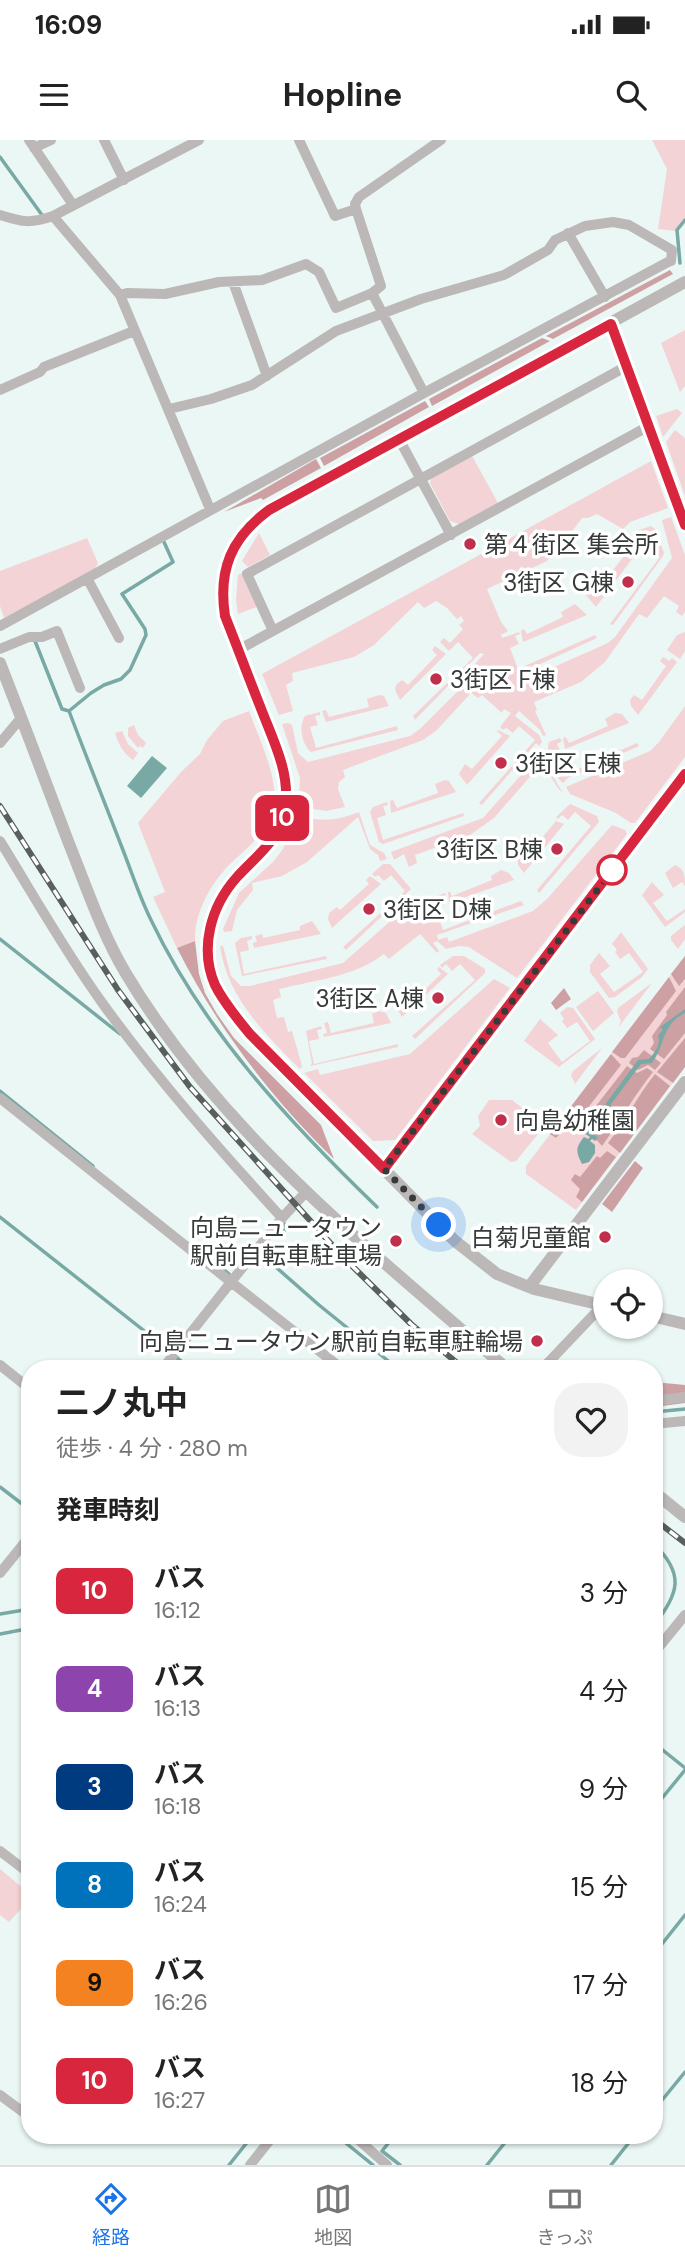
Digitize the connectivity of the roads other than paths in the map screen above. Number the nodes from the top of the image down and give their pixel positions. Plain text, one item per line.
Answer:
1 (51, 140) edge
2 (104, 140) edge
3 (199, 140) edge
4 (299, 140) edge
5 (440, 140) edge
6 (32, 144) edge
7 (124, 180) junction
8 (73, 205) junction
9 (356, 209) junction
10 (0, 215) edge
11 (53, 216) junction
12 (568, 233) junction
13 (233, 282) junction
14 (685, 282) edge
15 (372, 293) junction
16 (120, 295) junction
17 (605, 298) junction
18 (382, 315) junction
19 (611, 324) junction
20 (134, 331) junction
21 (627, 366) junction
22 (267, 376) junction
23 (0, 390) edge
24 (424, 393) junction
25 (169, 409) junction
26 (649, 426) junction
27 (399, 439) junction
28 (421, 479) junction
29 (210, 509) junction
30 (685, 525) edge
31 (451, 534) junction
32 (87, 578) junction
33 (0, 626) edge
34 (273, 631) junction
35 (119, 638) dead end
36 (0, 649) edge
37 (238, 649) junction
38 (0, 663) edge
39 (80, 688) dead end
40 (21, 718) junction
41 (0, 743) edge
42 (685, 774) edge
43 (0, 841) edge
44 (685, 1082) edge
45 (0, 1098) edge
46 (384, 1169) junction
47 (306, 1192) junction
48 (282, 1218) junction
49 (231, 1282) junction
50 (528, 1287) junction
51 (593, 1303) edge
52 (593, 1317) edge
53 (663, 1319) edge
54 (685, 1324) edge
55 (169, 1360) edge
56 (331, 1360) edge
57 (497, 1360) edge
58 (551, 1360) edge
59 (0, 1365) edge
60 (21, 1382) edge
61 (685, 1397) edge
62 (663, 1400) edge
63 (685, 1421) edge
64 (663, 1423) edge
65 (663, 1499) edge
66 (685, 1517) edge
67 (21, 1547) edge
68 (0, 1573) edge
69 (685, 1615) edge
70 (663, 1637) edge
71 (0, 1850) edge
72 (21, 1867) edge
73 (0, 2095) edge
74 (21, 2111) edge
75 (267, 2144) edge
76 (363, 2144) edge
77 (250, 2165) edge
78 (387, 2165) edge

1 - 6 street
2 - 7 street
3 - 7 street
4 - 9 street
5 - 9 street
6 - 8 street
7 - 8 street
8 - 11 street
9 - 15 street
10 - 11 street
11 - 16 street
12 - 17 street
12 - 17 street
12 - 18 street
13 - 15 street
13 - 16 street
13 - 22 street
14 - 19 street
15 - 18 street
16 - 20 street
17 - 24 street
18 - 22 street
18 - 24 street
19 - 21 street
19 - 27 street
20 - 23 street
20 - 25 street
21 - 26 street
21 - 28 street
22 - 25 street
24 - 29 street
25 - 29 street
26 - 30 street
26 - 31 street
27 - 28 street
27 - 37 street
28 - 31 street
28 - 34 street
29 - 32 street
31 - 34 street
32 - 33 street
32 - 35 street
34 - 37 street
36 - 39 street
37 - 46 street
38 - 40 street
40 - 41 street
40 - 47 street
42 - 46 street
43 - 48 street
44 - 50 street
45 - 49 street
46 - 50 street
47 - 48 street
47 - 57 street
48 - 49 street
49 - 55 street
49 - 56 street
50 - 51 street
52 - 58 street
53 - 54 street
59 - 60 street
61 - 62 street
63 - 64 street
65 - 66 street
67 - 68 street
69 - 70 street
71 - 72 street
73 - 74 street
75 - 77 street
76 - 78 street

